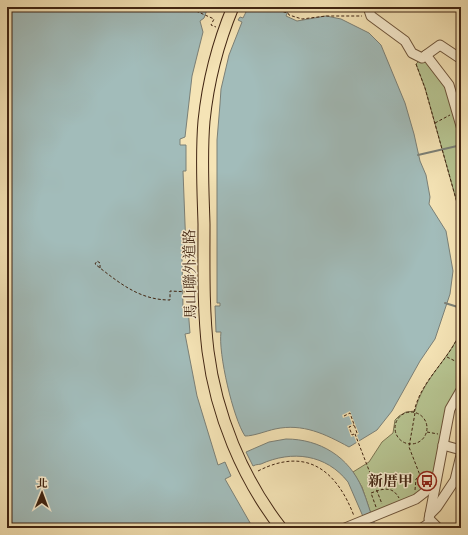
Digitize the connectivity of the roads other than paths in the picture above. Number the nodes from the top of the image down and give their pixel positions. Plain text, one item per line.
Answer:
1 (233, 7) edge
2 (370, 11) edge
3 (426, 55) junction
4 (461, 59) edge
5 (461, 126) edge
6 (461, 390) edge
7 (442, 445) junction
8 (461, 450) edge
9 (461, 455) edge
10 (434, 474) junction
11 (433, 521) edge
12 (281, 528) edge
13 (345, 528) edge
14 (422, 528) edge

1 - 12 main road, 馬山聯外道路
2 - 3 street
3 - 4 street
3 - 5 street
6 - 7 street
7 - 8 street
7 - 10 street
9 - 11 street
10 - 11 street
10 - 13 street
11 - 14 street

